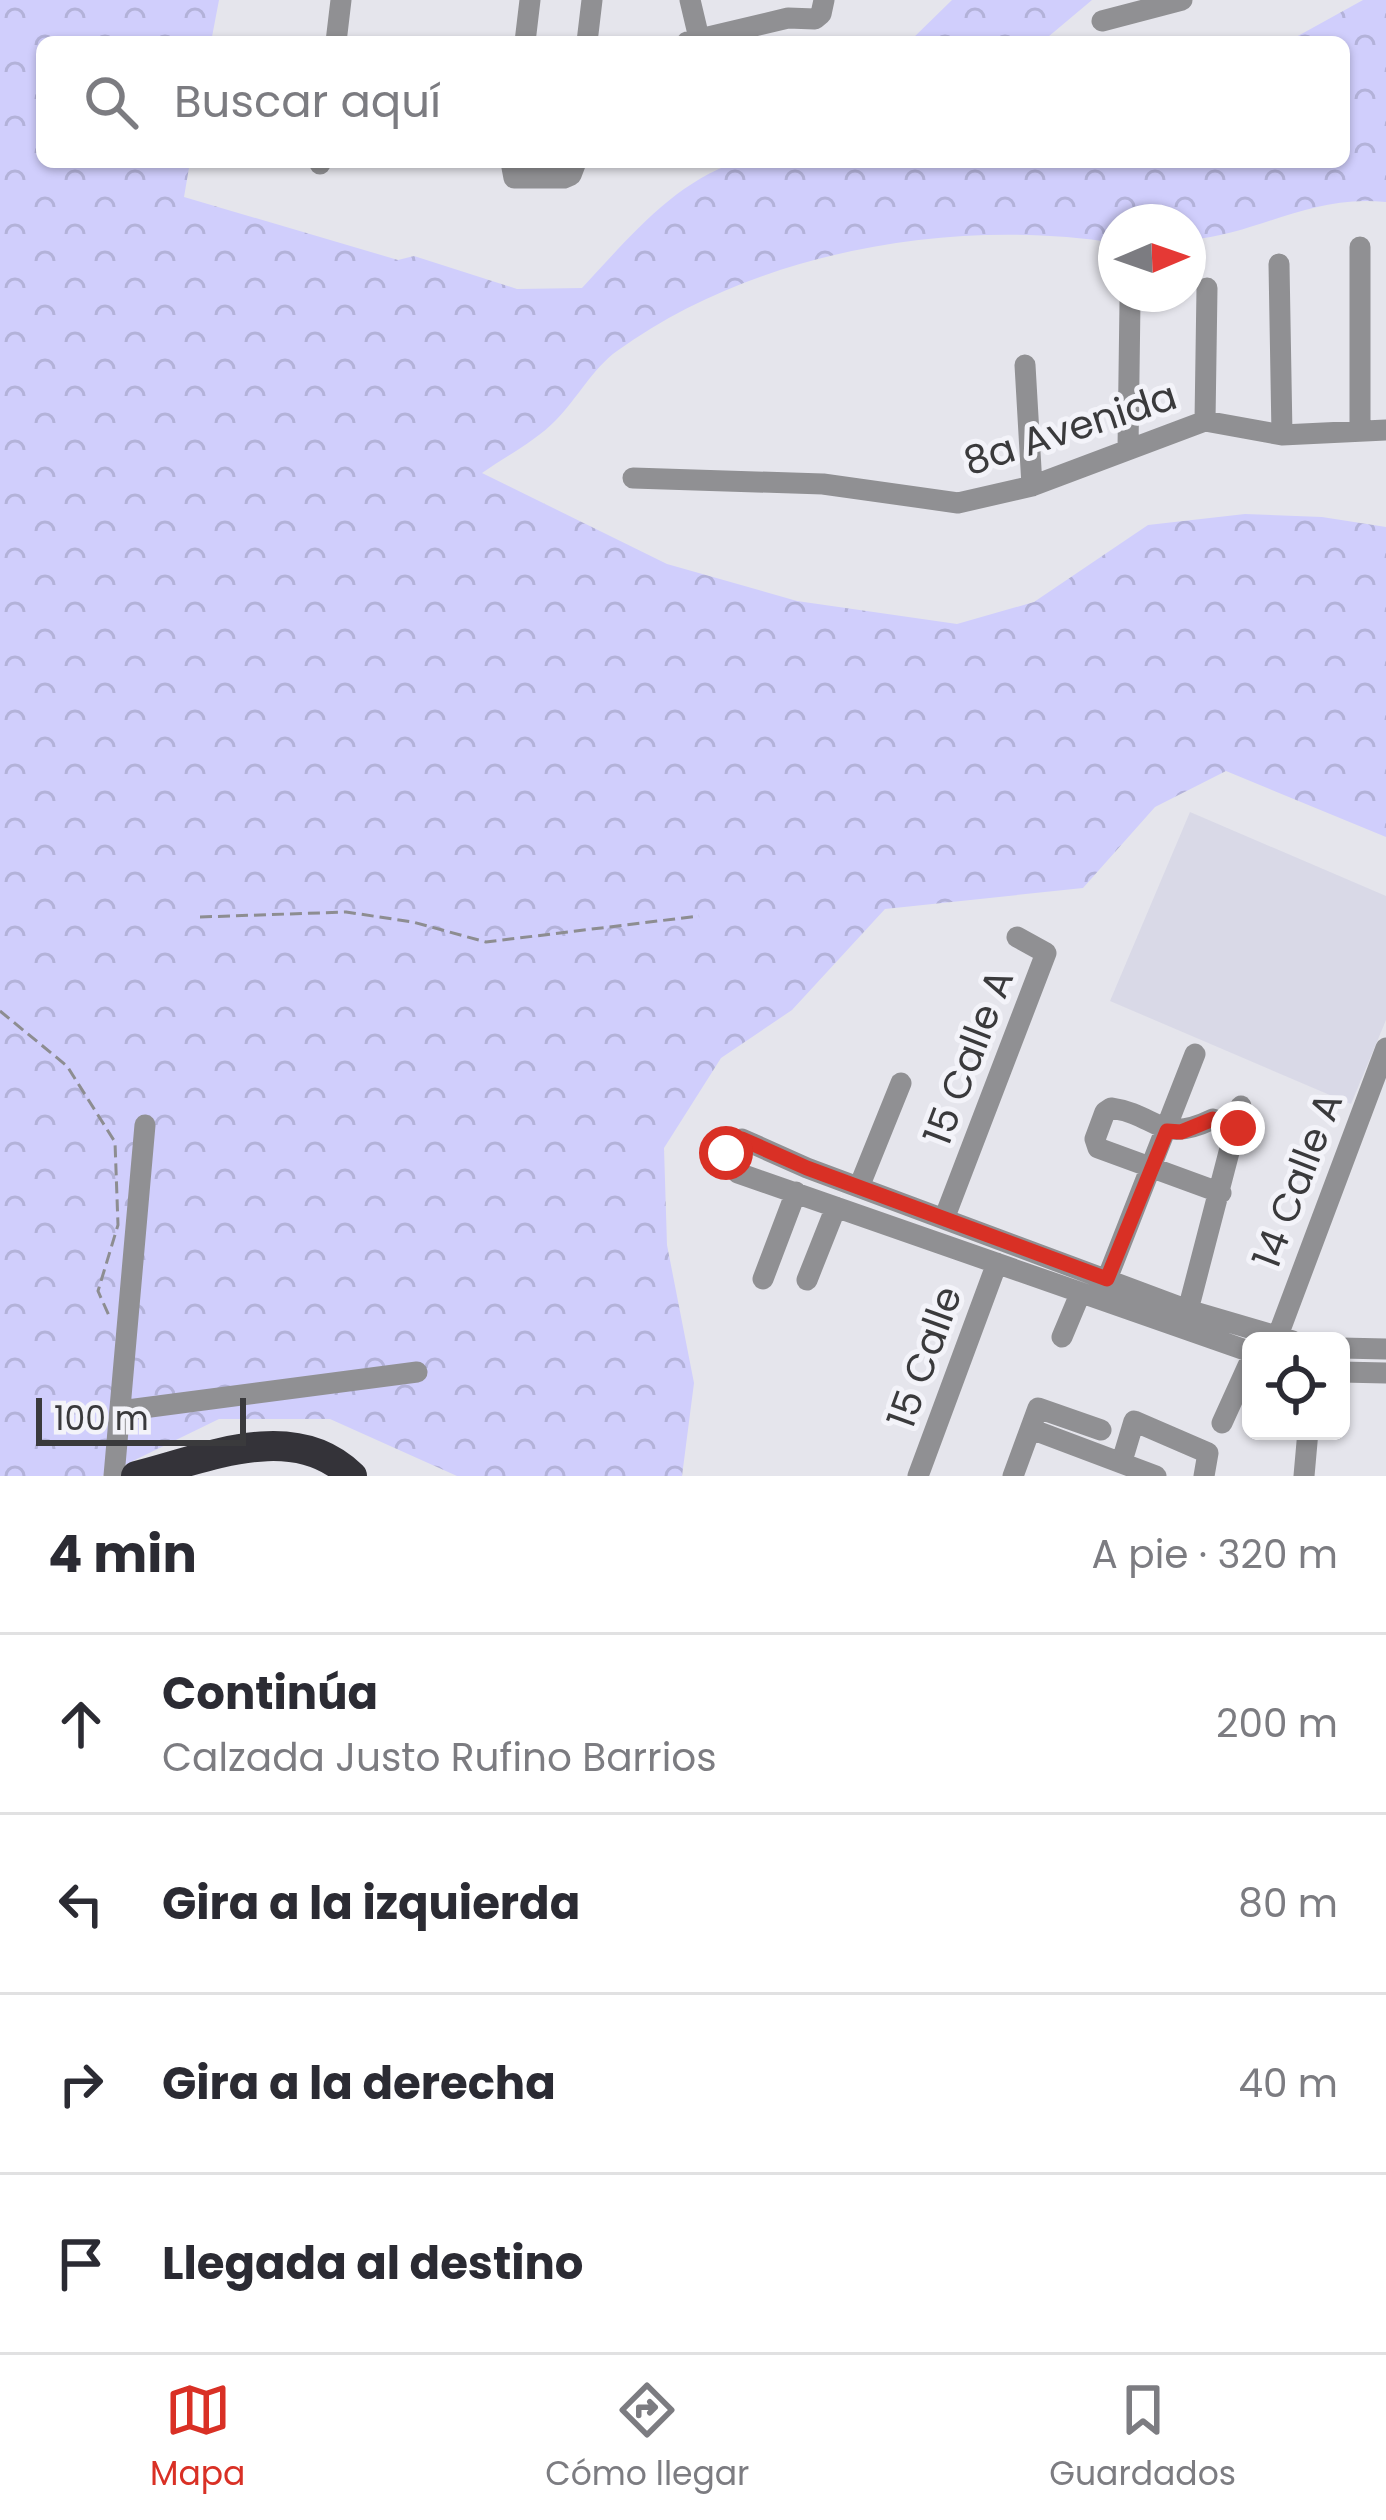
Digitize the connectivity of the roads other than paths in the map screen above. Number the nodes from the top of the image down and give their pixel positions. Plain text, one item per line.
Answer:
1 (341, 0) edge
2 (530, 0) edge
3 (592, 0) edge
4 (690, 0) edge
5 (1182, 0) edge
6 (824, 4) edge
7 (778, 20) edge
8 (1102, 21) dead end
9 (337, 36) edge
10 (526, 36) edge
11 (588, 36) edge
12 (693, 36) edge
13 (710, 36) edge
14 (512, 168) edge
15 (574, 168) edge
16 (1360, 247) dead end
17 (1279, 264) dead end
18 (1207, 288) dead end
19 (1130, 312) edge
20 (1025, 365) dead end
21 (1205, 421) junction
22 (1386, 430) edge
23 (1360, 431) junction
24 (1282, 435) junction
25 (1128, 448) junction
26 (633, 478) dead end
27 (1032, 486) junction
28 (1017, 937) dead end
29 (1386, 1048) edge
30 (1195, 1054) dead end
31 (901, 1084) dead end
32 (145, 1125) dead end
33 (1167, 1131) junction
34 (1151, 1169) junction
35 (859, 1186) junction
36 (796, 1192) junction
37 (1221, 1193) junction
38 (889, 1198) junction
39 (836, 1207) junction
40 (944, 1219) junction
41 (880, 1223) junction
42 (997, 1263) junction
43 (763, 1279) dead end
44 (1107, 1279) junction
45 (807, 1280) dead end
46 (1080, 1294) junction
47 (1143, 1304) junction
48 (1188, 1310) junction
49 (1259, 1332) edge
50 (1288, 1332) edge
51 (1062, 1337) dead end
52 (1350, 1348) edge
53 (1386, 1349) edge
54 (1242, 1352) edge
55 (417, 1372) dead end
56 (1350, 1372) edge
57 (1386, 1373) edge
58 (1242, 1377) edge
59 (120, 1411) junction
60 (1222, 1423) dead end
61 (1031, 1429) junction
62 (1101, 1430) dead end
63 (1307, 1440) edge
64 (1122, 1461) junction
65 (114, 1476) edge
66 (136, 1476) edge
67 (352, 1476) edge
68 (918, 1476) edge
69 (1013, 1476) edge
70 (1156, 1476) edge
71 (1204, 1476) edge
72 (1304, 1476) edge

1 - 9 street
2 - 10 street
3 - 11 street
4 - 12 street
5 - 8 street
6 - 7 street
7 - 13 street
14 - 15 street
16 - 23 street
17 - 24 street
18 - 21 street
19 - 25 street
20 - 27 street
21 - 24 street, 8a Avenida
21 - 25 street, 8a Avenida
22 - 23 street, 8a Avenida
23 - 24 street, 8a Avenida
25 - 27 street, 8a Avenida
26 - 27 street, 8a Avenida
28 - 40 street, 15 Calle A
29 - 50 street, 14 Calle A
30 - 33 street
31 - 35 street
32 - 59 street
33 - 34 street
33 - 34 street
33 - 37 street
34 - 37 street
34 - 44 street
35 - 36 street
35 - 38 street
36 - 39 street
36 - 43 street
37 - 48 street
38 - 40 street
38 - 41 street
39 - 41 street
39 - 45 street
40 - 44 street
41 - 42 street
42 - 46 street
42 - 68 street, 15 Calle
44 - 47 street
46 - 47 street
46 - 51 street
47 - 48 street
47 - 54 street
48 - 49 street
52 - 53 street
55 - 59 street
56 - 57 street
58 - 60 street
59 - 65 street
61 - 62 street
61 - 64 street
61 - 69 street
63 - 72 street
64 - 70 street
64 - 71 street
66 - 67 highway

